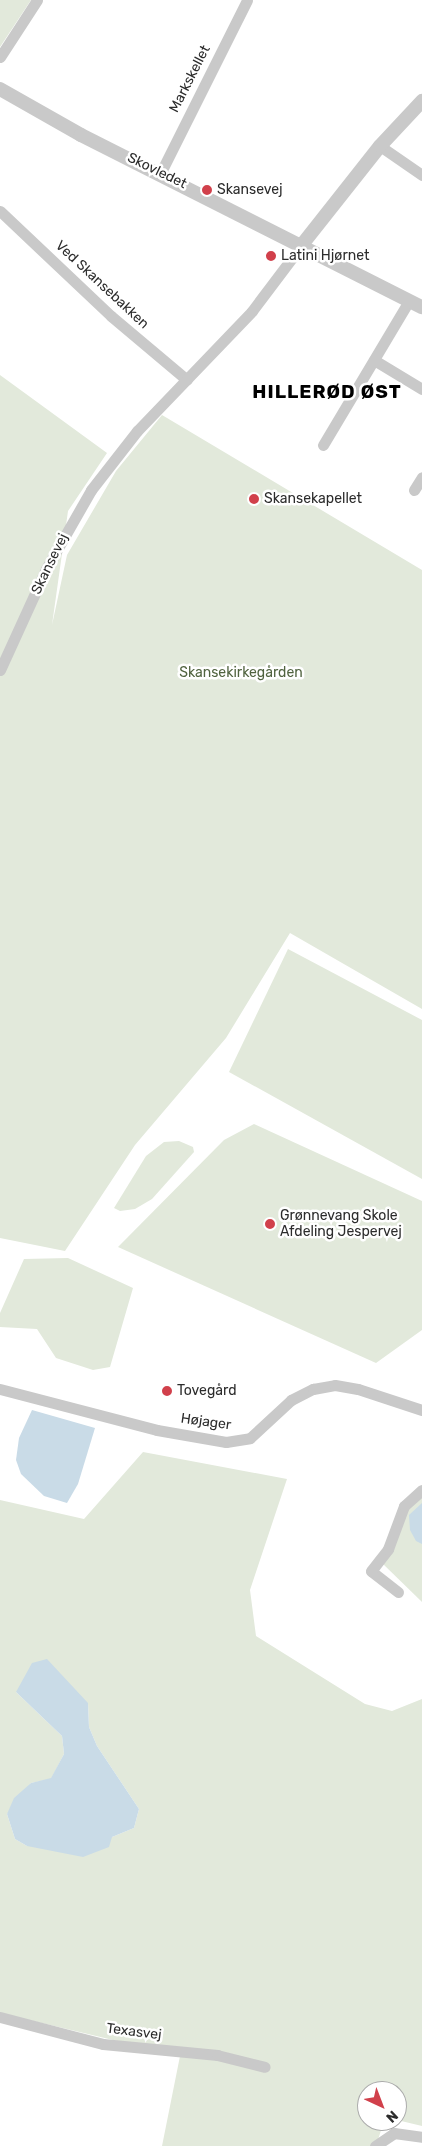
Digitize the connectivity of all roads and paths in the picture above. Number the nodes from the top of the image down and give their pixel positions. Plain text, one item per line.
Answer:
1 (37, 0) edge
2 (247, 0) edge
3 (0, 57) edge
4 (0, 89) edge
5 (422, 101) edge
6 (380, 146) junction
7 (160, 172) junction
8 (422, 176) edge
9 (0, 211) edge
10 (301, 246) junction
11 (416, 304) edge
12 (374, 360) junction
13 (186, 380) junction
14 (422, 389) edge
15 (323, 445) dead end
16 (422, 477) edge
17 (414, 490) dead end
18 (0, 670) edge
19 (0, 1389) edge
20 (422, 1410) edge
21 (422, 1490) edge
22 (398, 1592) dead end
23 (0, 2017) edge
24 (265, 2067) dead end
25 (422, 2136) edge
26 (375, 2146) edge

1 - 3 street
2 - 7 street, Markskellet
4 - 7 street, Skovledet
5 - 6 street, Skansevej
6 - 8 street
6 - 10 street, Skansevej
7 - 10 street, Skovledet
9 - 13 street, Ved Skansebakken
10 - 11 street, Skovledet
10 - 13 street, Skansevej
11 - 12 street
12 - 14 street
12 - 15 street
13 - 18 street, Skansevej
16 - 17 street
19 - 20 street, Højager
21 - 22 street
23 - 24 street, Texasvej
25 - 26 street

